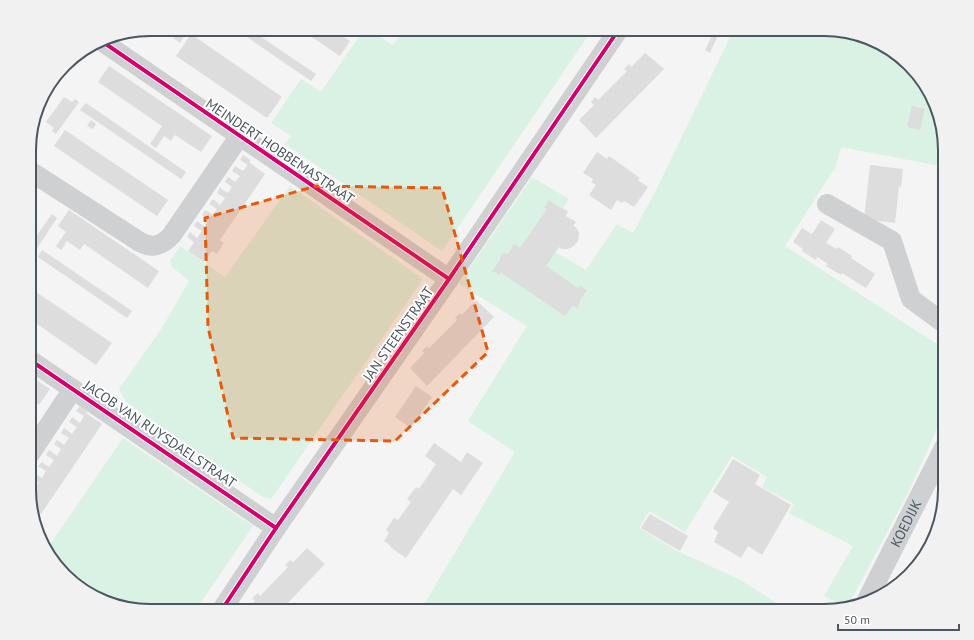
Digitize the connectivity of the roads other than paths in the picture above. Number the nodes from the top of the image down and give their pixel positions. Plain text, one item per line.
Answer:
1 (613, 36) edge
2 (107, 45) edge
3 (239, 137) junction
4 (36, 175) edge
5 (827, 204) dead end
6 (449, 279) junction
7 (938, 319) edge
8 (36, 364) edge
9 (74, 388) junction
10 (36, 445) edge
11 (938, 460) edge
12 (276, 528) junction
13 (870, 594) edge
14 (226, 604) edge

1 - 6 street, JAN STEENSTRAAT
2 - 3 street, MEINDERT HOBBEMASTRAAT
3 - 4 street
3 - 6 street, MEINDERT HOBBEMASTRAAT
5 - 7 street
6 - 12 street, JAN STEENSTRAAT
8 - 9 street, JACOB VAN RUYSDAELSTRAAT
9 - 10 street
9 - 12 street, JACOB VAN RUYSDAELSTRAAT
11 - 13 street, KOEDIJK
12 - 14 street, JAN STEENSTRAAT

